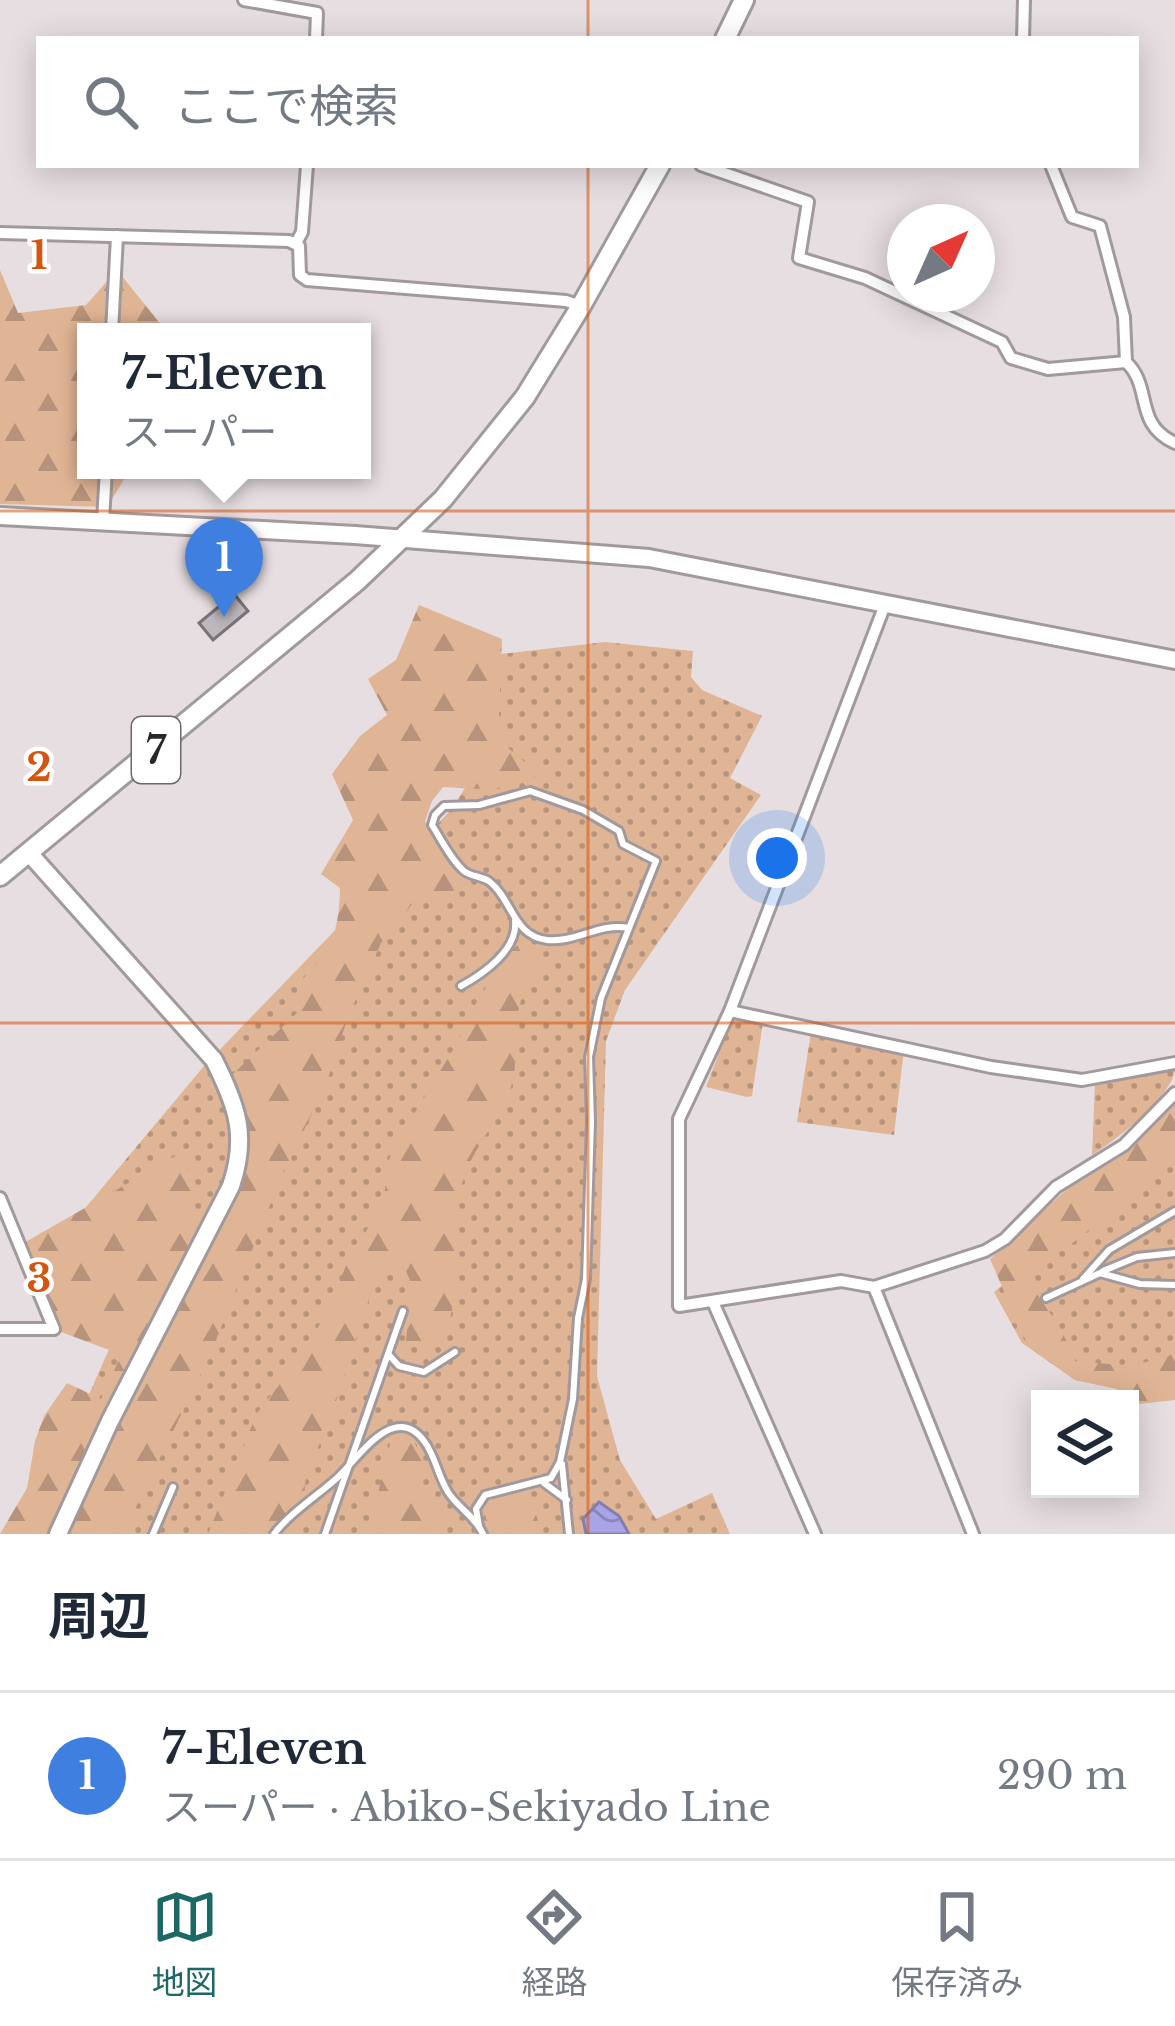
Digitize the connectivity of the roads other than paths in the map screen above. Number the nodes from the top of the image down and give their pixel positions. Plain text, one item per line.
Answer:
1 (244, 0) edge
2 (744, 0) edge
3 (1024, 0) edge
4 (316, 36) edge
5 (726, 36) edge
6 (1023, 36) edge
7 (308, 168) edge
8 (658, 168) edge
9 (710, 168) edge
10 (1052, 168) edge
11 (0, 233) edge
12 (117, 236) junction
13 (296, 243) junction
14 (581, 306) junction
15 (112, 323) edge
16 (1126, 362) junction
17 (1175, 443) edge
18 (106, 479) edge
19 (0, 516) edge
20 (104, 520) junction
21 (403, 539) junction
22 (886, 602) junction
23 (1175, 660) edge
24 (29, 853) junction
25 (0, 876) edge
26 (515, 921) junction
27 (629, 928) junction
28 (460, 986) dead end
29 (730, 1011) junction
30 (1175, 1063) edge
31 (1175, 1093) edge
32 (0, 1198) edge
33 (1175, 1211) edge
34 (1175, 1253) edge
35 (1100, 1273) junction
36 (1081, 1282) junction
37 (1175, 1285) edge
38 (874, 1287) junction
39 (1046, 1298) dead end
40 (713, 1302) junction
41 (403, 1311) dead end
42 (0, 1329) edge
43 (455, 1352) dead end
44 (389, 1355) junction
45 (560, 1454) junction
46 (346, 1470) junction
47 (541, 1483) junction
48 (173, 1487) dead end
49 (567, 1500) junction
50 (481, 1530) edge
51 (58, 1534) edge
52 (153, 1534) edge
53 (274, 1534) edge
54 (325, 1534) edge
55 (569, 1534) edge
56 (815, 1534) edge
57 (973, 1534) edge

1 - 4 street
2 - 5 main road
3 - 6 street
7 - 13 street
8 - 14 main road, 7
9 - 16 street
10 - 16 street
11 - 12 street
12 - 13 street
12 - 15 street
13 - 14 street
14 - 21 main road, 7
16 - 17 street
18 - 20 street
19 - 20 street
20 - 21 street
21 - 22 street
21 - 24 main road, 7
22 - 23 street
22 - 29 street
24 - 25 main road, 7
24 - 51 street
26 - 27 lane
26 - 27 lane
26 - 28 lane
27 - 45 lane
29 - 30 street
29 - 40 street
31 - 38 street
32 - 42 street
33 - 36 lane
34 - 35 lane
35 - 36 lane
35 - 37 lane
36 - 39 lane
38 - 40 street
38 - 57 street
40 - 56 street
41 - 44 lane
43 - 44 lane
44 - 46 lane
45 - 47 lane
45 - 49 lane
46 - 50 lane
46 - 53 lane
46 - 54 lane
47 - 49 lane
47 - 50 lane
48 - 52 lane
49 - 55 lane

